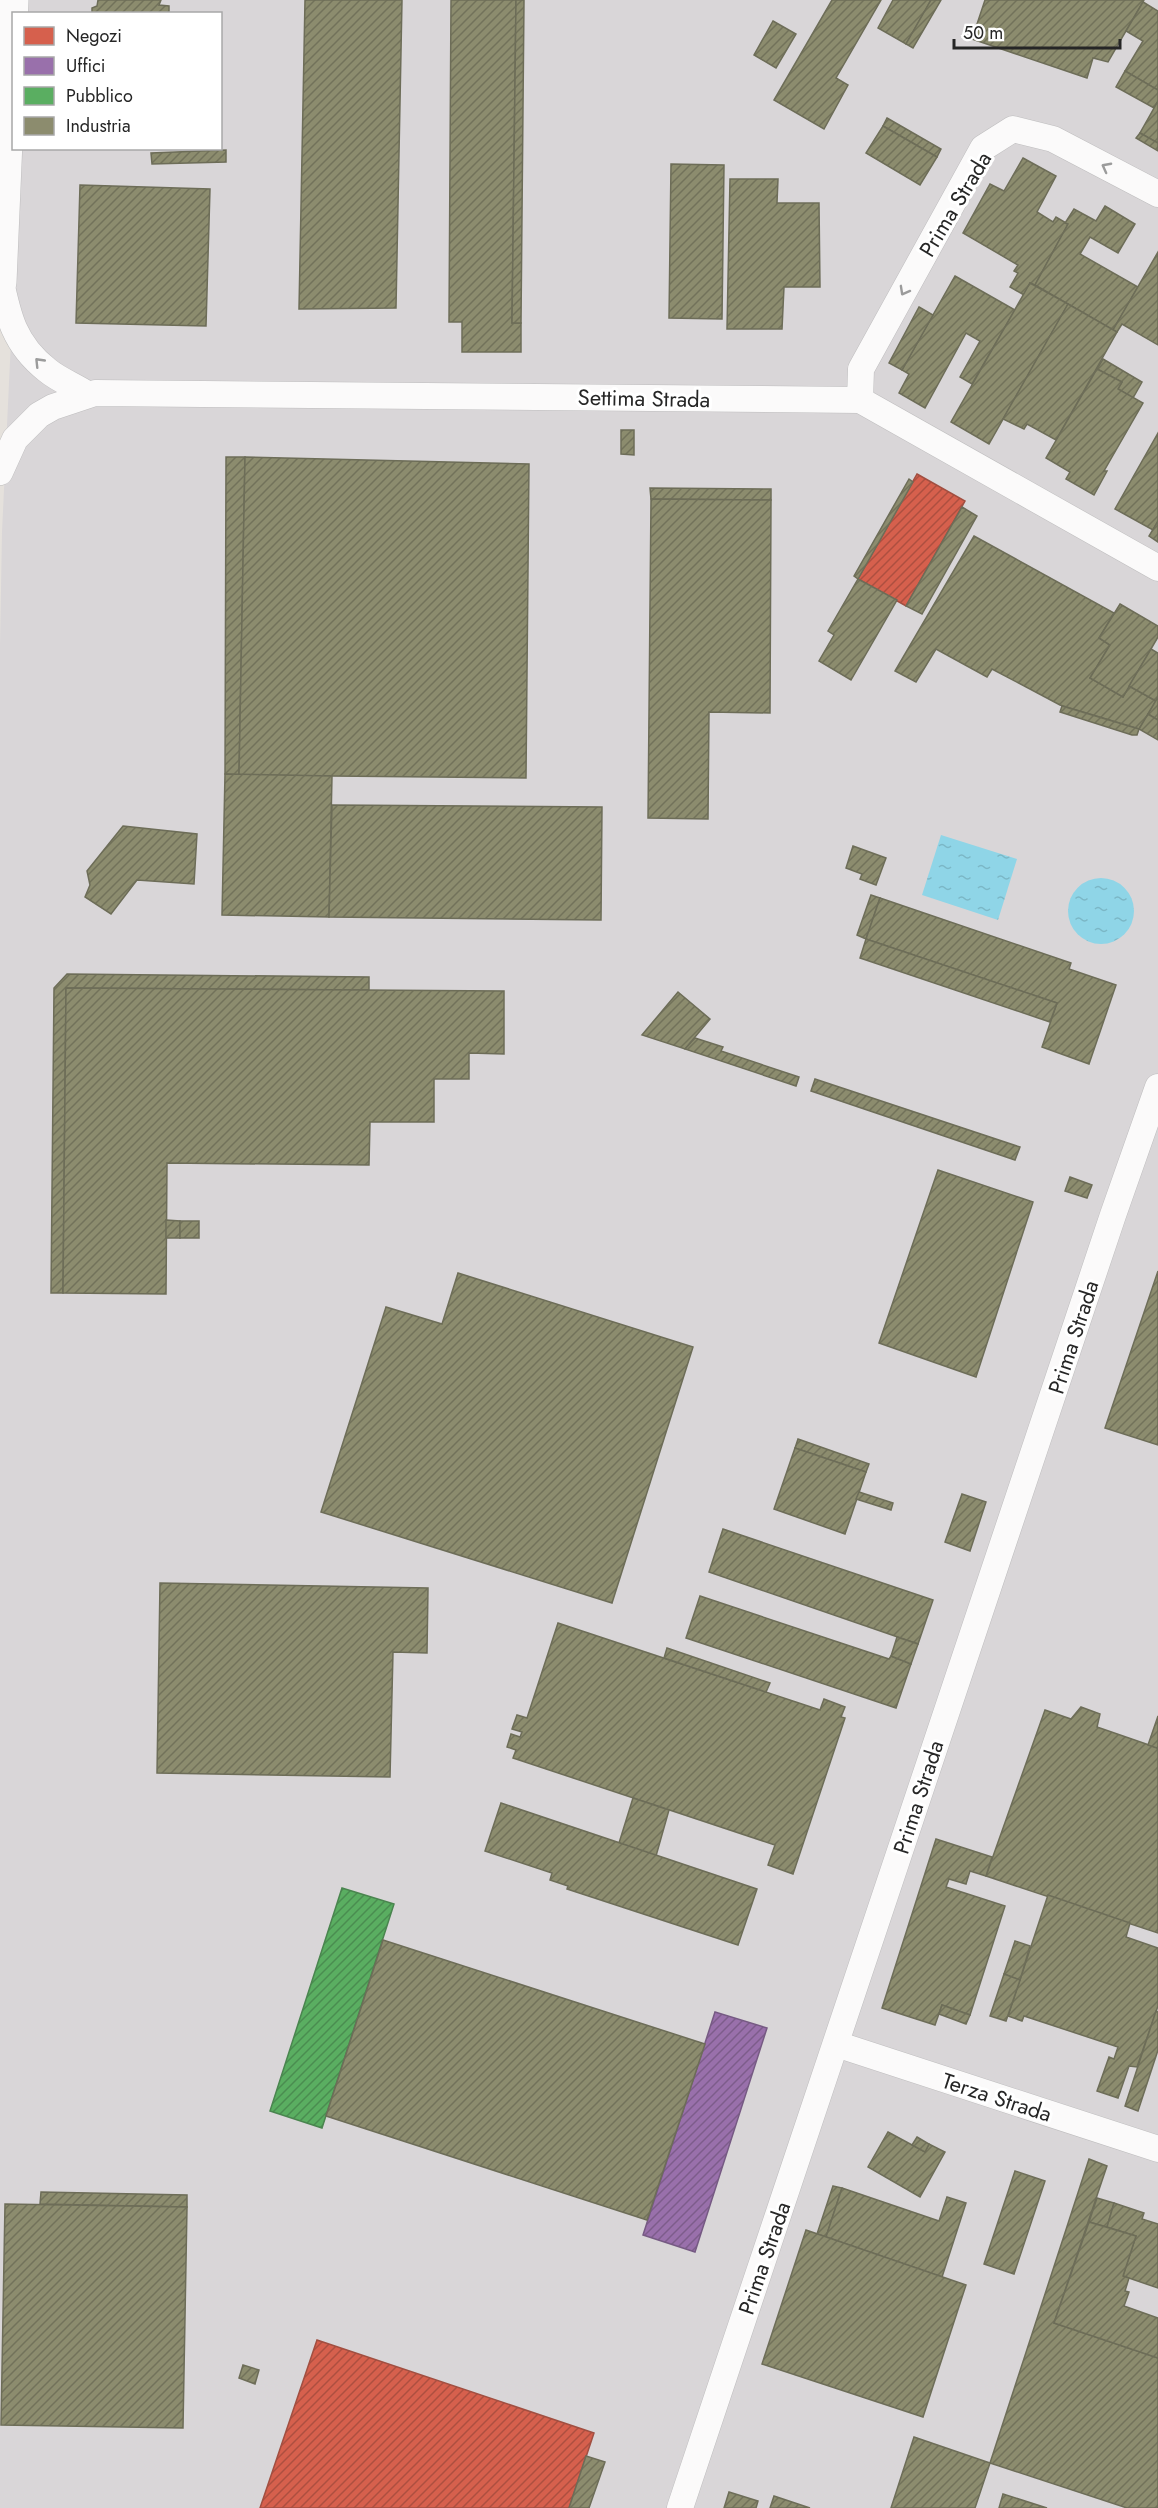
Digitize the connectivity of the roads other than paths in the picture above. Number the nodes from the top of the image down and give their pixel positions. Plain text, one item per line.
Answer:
1 (12, 0) edge
2 (1158, 194) edge
3 (0, 280) edge
4 (87, 394) junction
5 (860, 400) junction
6 (0, 472) edge
7 (1158, 568) edge
8 (1158, 1087) edge
9 (836, 2044) junction
10 (1158, 2150) edge
11 (680, 2508) edge

1 - 3 main road
2 -> 5 street, Prima Strada
4 -> 3 street
4 - 5 street, Settima Strada
4 - 6 street, Settima Strada
5 - 7 street, Settima Strada
8 - 9 street, Prima Strada
9 - 10 street, Terza Strada
9 - 11 street, Prima Strada

